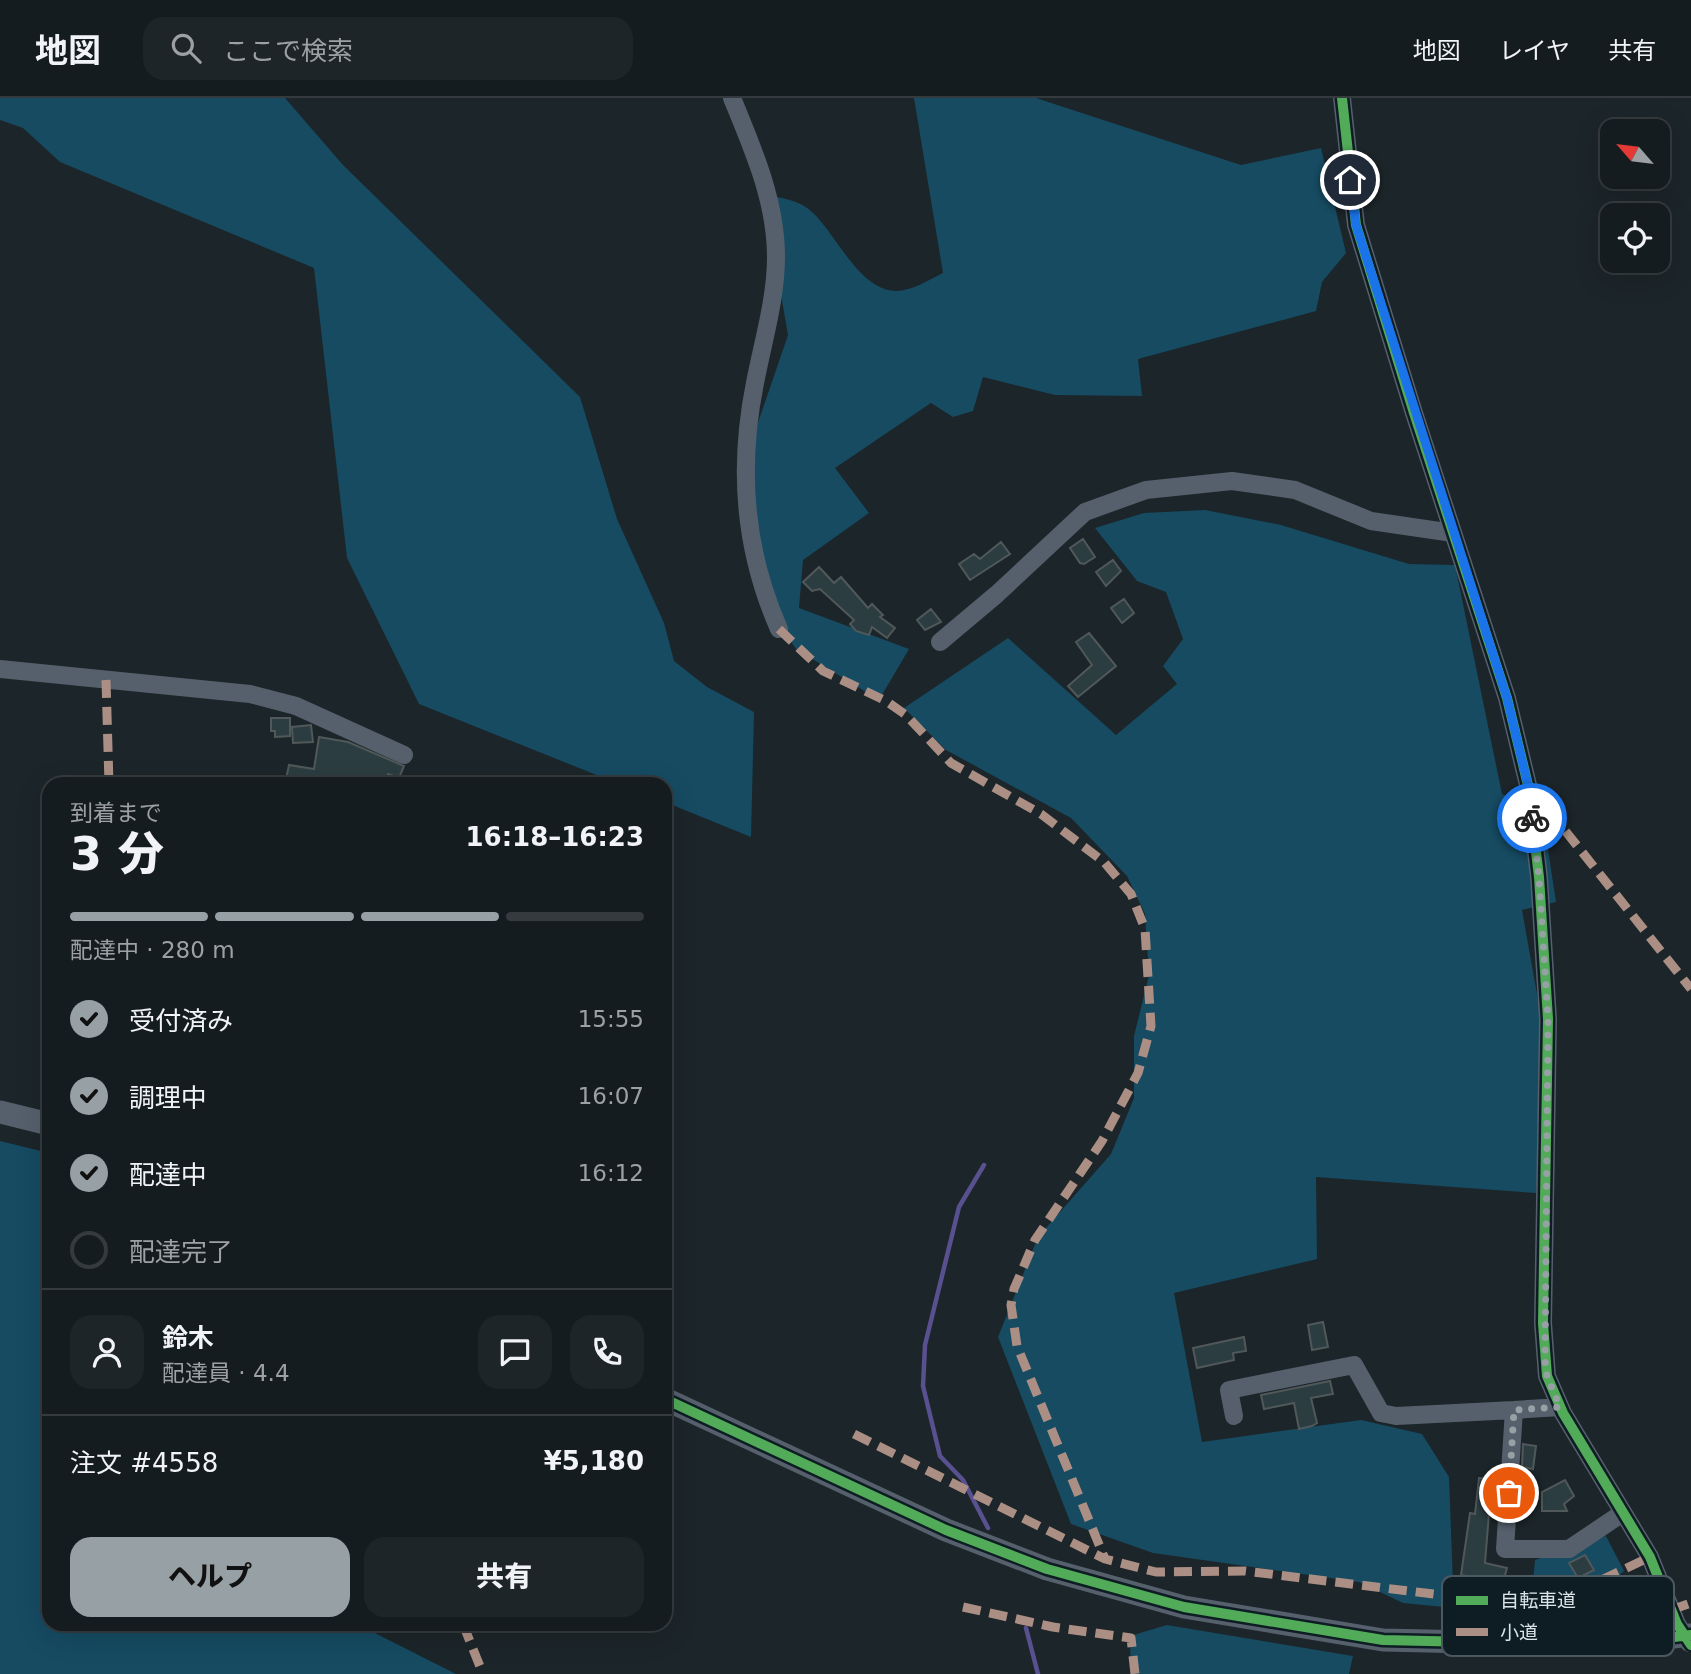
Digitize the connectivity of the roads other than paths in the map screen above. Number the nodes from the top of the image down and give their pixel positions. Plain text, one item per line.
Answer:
1 (732, 98) edge
2 (1342, 98) edge
3 (1453, 533) junction
4 (779, 629) dead end
5 (940, 642) dead end
6 (0, 669) edge
7 (404, 755) dead end
8 (0, 1112) edge
9 (42, 1122) edge
10 (672, 1402) edge
11 (1560, 1407) junction
12 (1514, 1410) junction
13 (1234, 1416) dead end
14 (1621, 1514) junction
15 (1659, 1576) edge
16 (1674, 1609) edge
17 (1688, 1639) edge
18 (1442, 1641) edge

1 - 4 street
2 - 3 street
3 - 5 street
3 - 11 street
6 - 7 street
8 - 9 street
10 - 18 street
11 - 12 street
11 - 14 street
12 - 13 street
12 - 14 street
14 - 15 street
16 - 17 street

